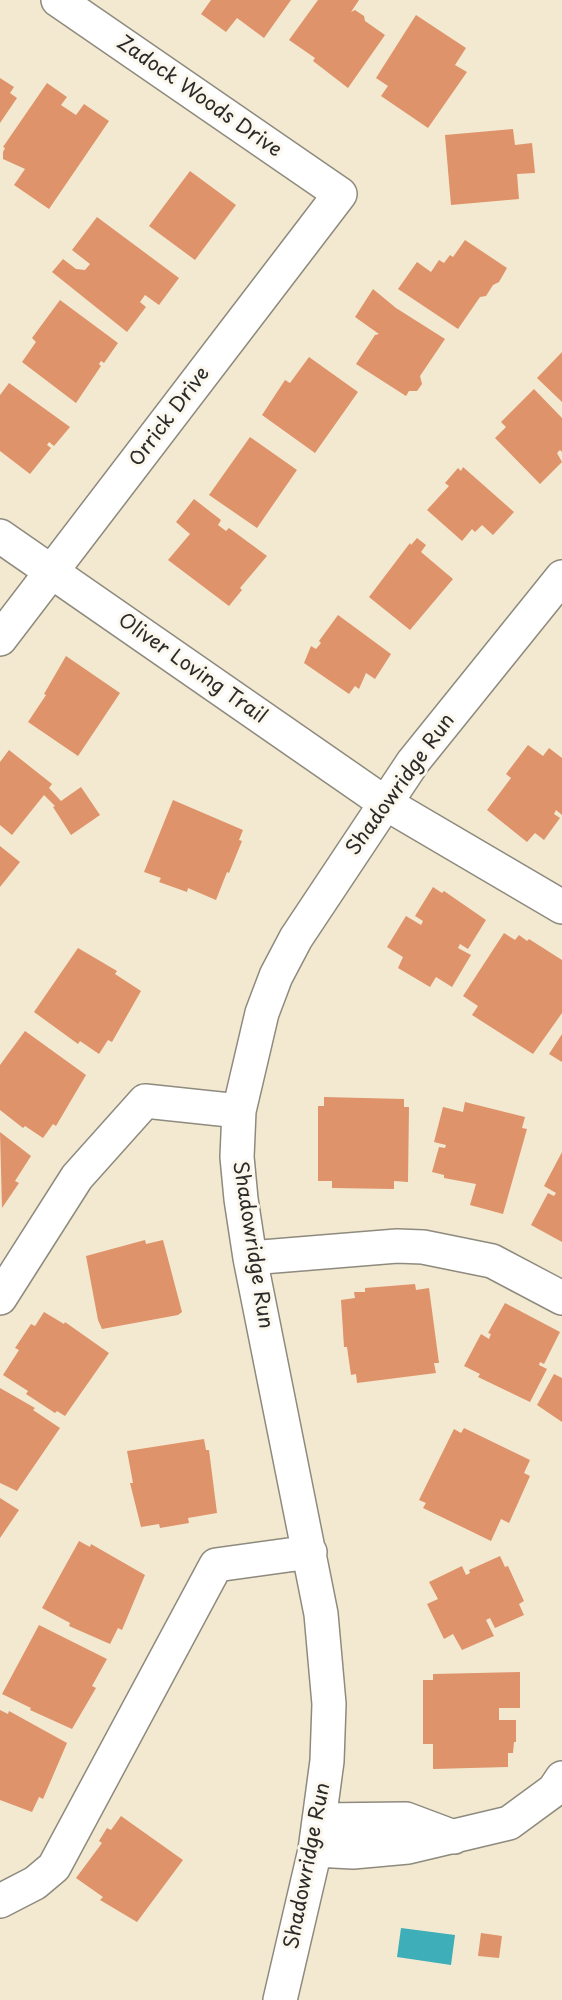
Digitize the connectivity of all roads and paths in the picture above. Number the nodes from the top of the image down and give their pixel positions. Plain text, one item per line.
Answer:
1 (58, 0) edge
2 (340, 194) joint
3 (0, 536) edge
4 (52, 572) junction
5 (562, 577) edge
6 (0, 639) edge
7 (385, 802) junction
8 (562, 907) edge
9 (239, 1111) junction
10 (250, 1258) junction
11 (0, 1298) edge
12 (562, 1298) edge
13 (310, 1552) junction
14 (562, 1778) edge
15 (317, 1835) junction
16 (0, 1901) edge
17 (280, 2000) edge

1 - 2 street, Zadock Woods Drive
2 - 4 street, Orrick Drive
3 - 4 street, Oliver Loving Trail
4 - 6 street, Orrick Drive
4 - 7 street, Oliver Loving Trail
5 - 7 street, Shadowridge Run
7 - 8 street, Oliver Loving Trail
7 - 9 street, Shadowridge Run
9 - 10 street, Shadowridge Run
9 - 11 street
10 - 12 street
10 - 13 street, Shadowridge Run
13 - 15 street, Shadowridge Run
13 - 16 street
14 - 15 street
15 - 17 street, Shadowridge Run

